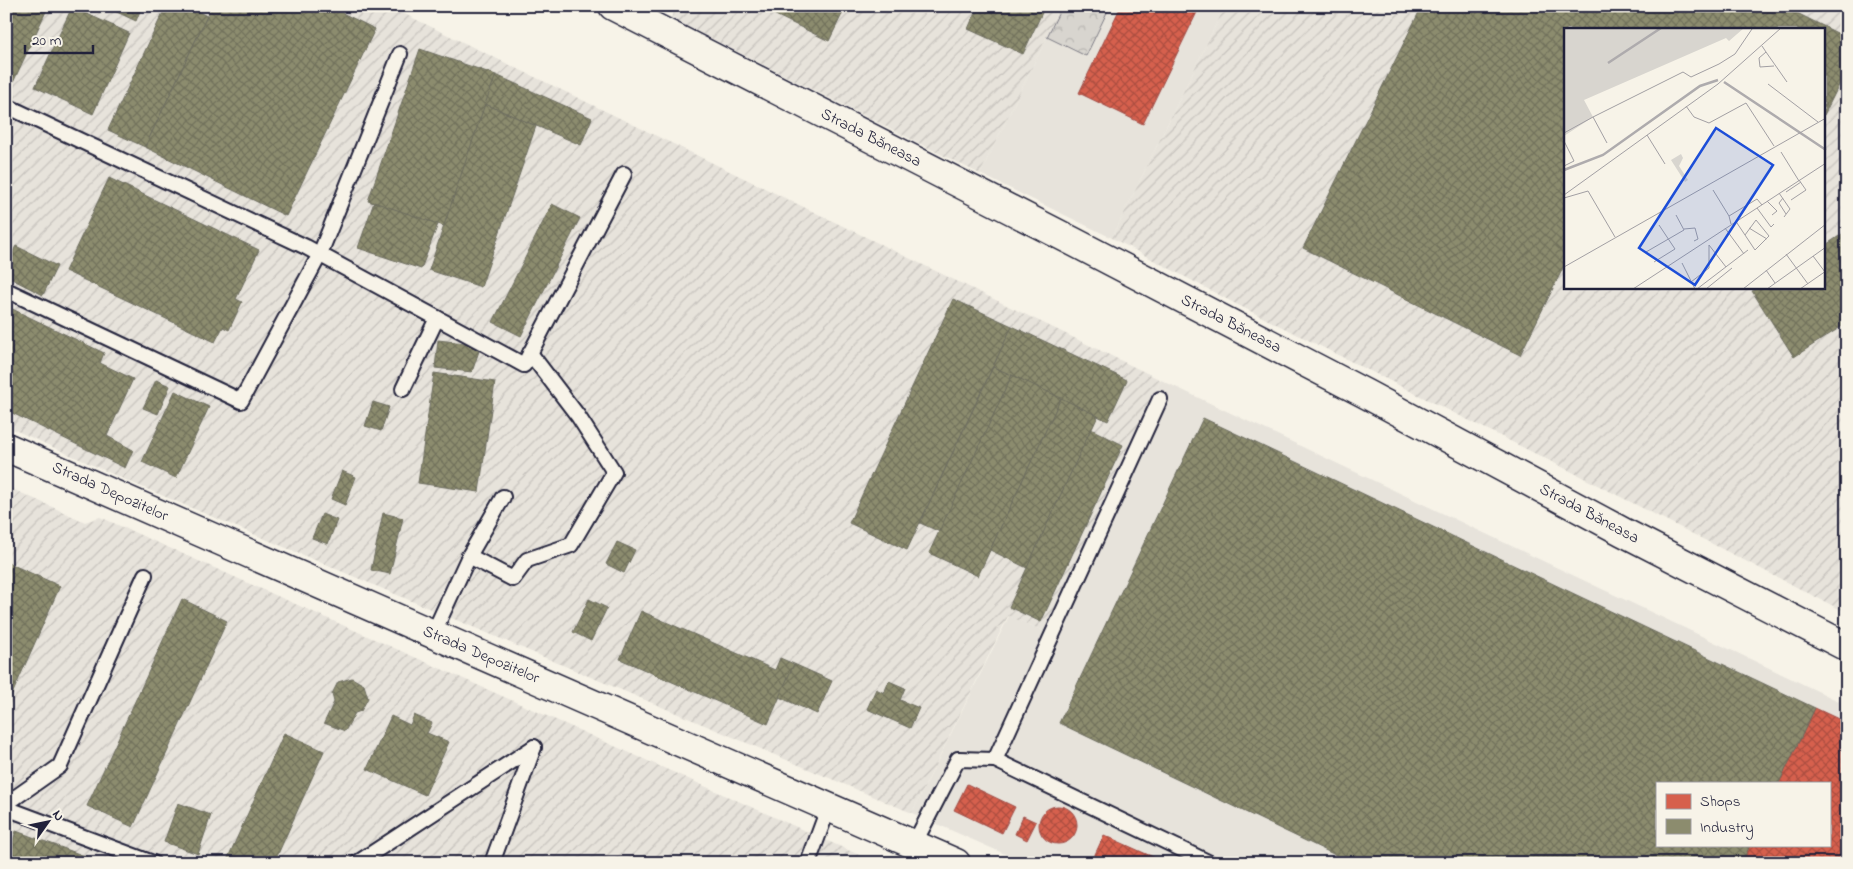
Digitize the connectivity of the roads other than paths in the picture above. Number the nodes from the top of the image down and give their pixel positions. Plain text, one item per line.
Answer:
1 (613, 6) edge
2 (400, 54) dead end
3 (11, 108) dead end
4 (624, 174) dead end
5 (320, 254) junction
6 (6, 290) edge
7 (437, 318) junction
8 (530, 353) junction
9 (402, 389) dead end
10 (1160, 399) dead end
11 (6, 446) edge
12 (502, 497) dead end
13 (469, 556) junction
14 (145, 576) dead end
15 (433, 634) junction
16 (1847, 647) edge
17 (995, 760) junction
18 (6, 804) edge
19 (829, 806) junction
20 (6, 808) edge
21 (914, 844) junction
22 (153, 863) edge
23 (357, 863) edge
24 (492, 863) edge
25 (808, 863) edge
26 (956, 863) edge
27 (1210, 863) edge

1 - 16 street, Strada Băneasa
2 - 5 lane
3 - 5 lane
4 - 8 lane
5 - 6 lane
5 - 7 lane
7 - 8 lane
7 - 9 lane
8 - 13 lane
10 - 17 lane
11 - 15 street, Strada Depozitelor
12 - 13 lane
13 - 15 lane
14 - 18 lane
15 - 19 street, Strada Depozitelor
17 - 21 lane
17 - 27 lane
19 - 21 street, Strada Depozitelor
19 - 25 lane
20 - 22 lane
21 - 26 street, Strada Depozitelor
23 - 24 lane

